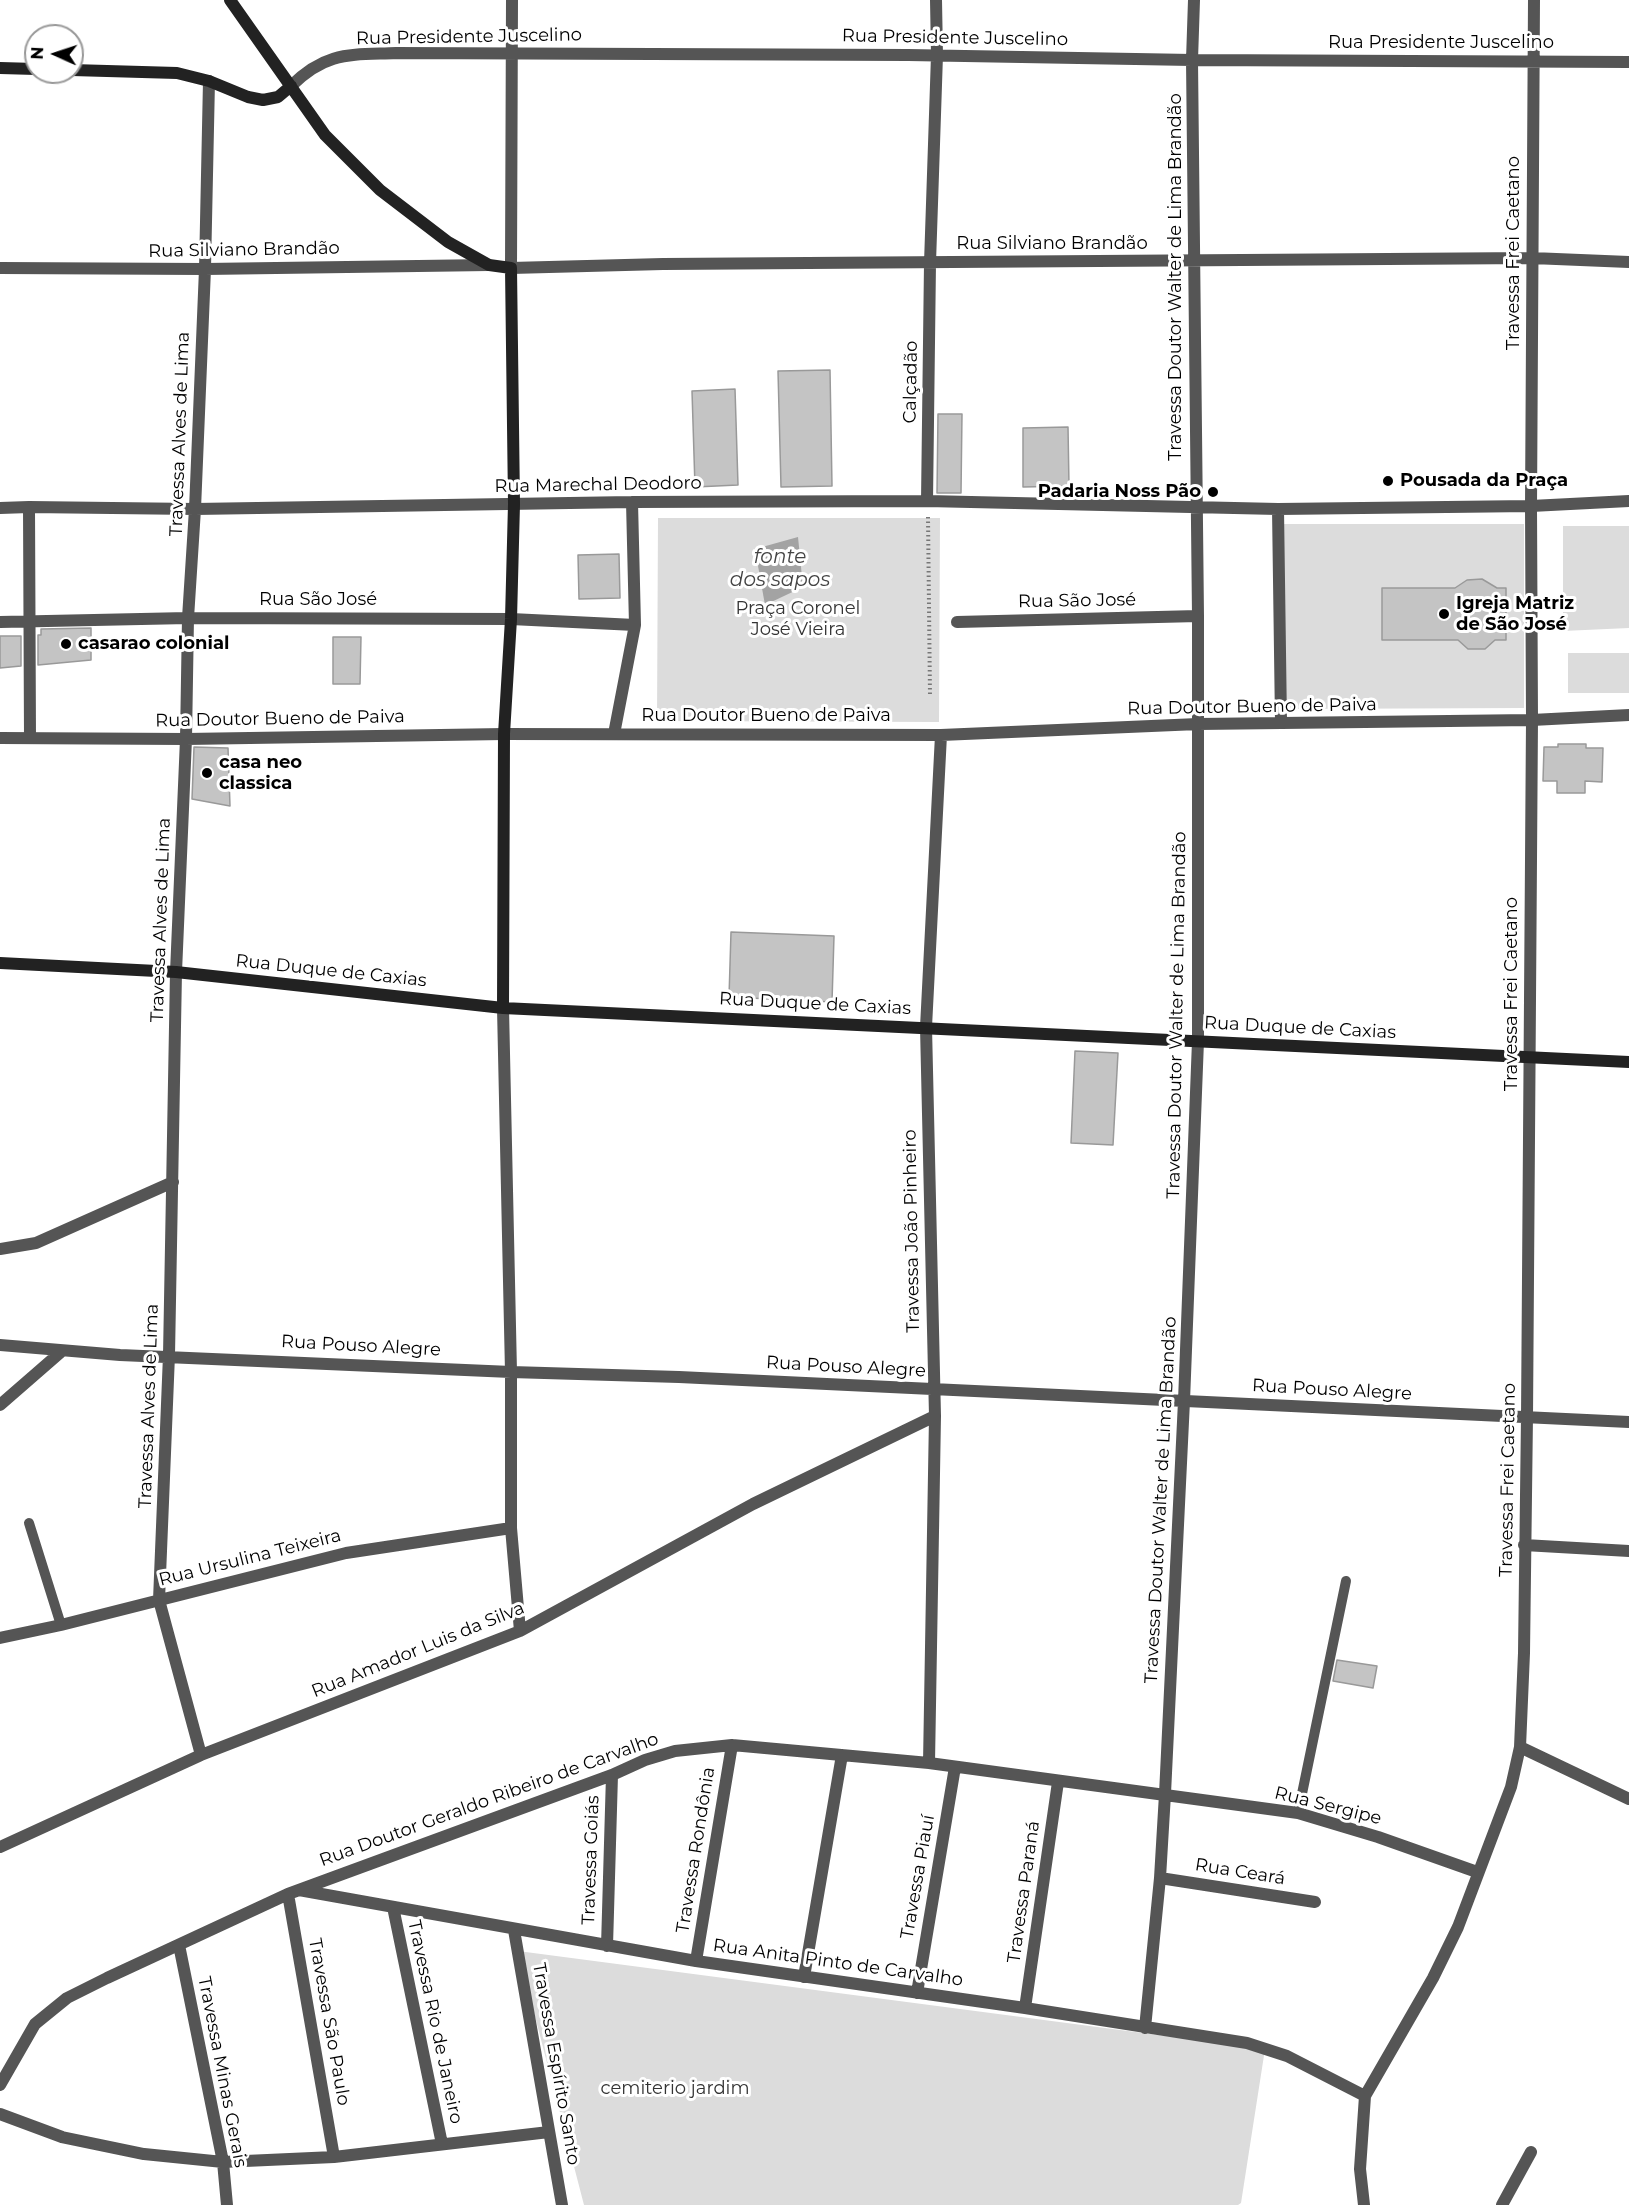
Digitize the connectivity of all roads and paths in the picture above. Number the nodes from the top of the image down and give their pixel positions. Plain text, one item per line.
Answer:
1 (230, 0) edge
2 (512, 0) edge
3 (936, 0) edge
4 (1194, 0) edge
5 (1534, 0) edge
6 (512, 54) junction
7 (937, 55) junction
8 (1192, 60) junction
9 (1533, 61) junction
10 (1629, 62) edge
11 (0, 68) edge
12 (24, 69) edge
13 (84, 70) edge
14 (209, 81) junction
15 (291, 86) junction
16 (1532, 258) junction
17 (1194, 262) junction
18 (1629, 262) edge
19 (930, 263) junction
20 (489, 265) junction
21 (0, 268) edge
22 (511, 268) junction
23 (205, 269) junction
24 (927, 501) junction
25 (1629, 501) edge
26 (632, 502) junction
27 (514, 504) junction
28 (1531, 506) junction
29 (29, 507) junction
30 (1196, 507) junction
31 (0, 508) edge
32 (195, 509) junction
33 (1278, 509) junction
34 (1198, 616) junction
35 (188, 618) junction
36 (511, 619) junction
37 (29, 621) junction
38 (0, 622) edge
39 (957, 622) dead end
40 (635, 625) junction
41 (930, 696) dead end
42 (1629, 715) edge
43 (1532, 720) junction
44 (1281, 723) junction
45 (1197, 724) junction
46 (504, 734) junction
47 (614, 734) junction
48 (941, 735) junction
49 (0, 738) edge
50 (30, 738) junction
51 (186, 739) junction
52 (0, 963) edge
53 (176, 972) junction
54 (503, 1008) junction
55 (926, 1027) junction
56 (1198, 1041) junction
57 (1530, 1057) junction
58 (1629, 1062) edge
59 (173, 1182) junction
60 (0, 1249) edge
61 (0, 1345) edge
62 (62, 1351) junction
63 (169, 1355) junction
64 (511, 1372) junction
65 (934, 1390) junction
66 (1184, 1401) junction
67 (0, 1405) edge
68 (935, 1416) junction
69 (1527, 1416) junction
70 (1629, 1422) edge
71 (29, 1523) dead end
72 (512, 1528) junction
73 (1524, 1545) junction
74 (1629, 1551) edge
75 (1346, 1581) dead end
76 (159, 1600) junction
77 (61, 1624) junction
78 (520, 1631) junction
79 (0, 1638) edge
80 (732, 1745) junction
81 (1520, 1747) junction
82 (201, 1755) junction
83 (842, 1755) junction
84 (929, 1763) junction
85 (955, 1767) junction
86 (612, 1775) junction
87 (1058, 1782) junction
88 (1165, 1794) junction
89 (1629, 1799) edge
90 (1298, 1813) junction
91 (0, 1847) edge
92 (1477, 1872) junction
93 (1160, 1878) junction
94 (293, 1892) junction
95 (1315, 1902) dead end
96 (393, 1907) junction
97 (514, 1930) junction
98 (179, 1945) junction
99 (607, 1946) junction
100 (696, 1961) junction
101 (804, 1977) junction
102 (917, 1993) junction
103 (1025, 2008) junction
104 (1145, 2028) junction
105 (0, 2085) edge
106 (1365, 2096) junction
107 (0, 2114) edge
108 (549, 2132) junction
109 (442, 2144) junction
110 (1531, 2152) dead end
111 (334, 2157) junction
112 (223, 2162) junction
113 (227, 2205) edge
114 (562, 2205) edge
115 (1364, 2205) edge
116 (1502, 2205) edge

1 - 15 street
2 - 6 street
3 - 7 street, Calçadão
4 - 8 street, Travessa Doutor Walter de Lima Brandão
5 - 9 street, Travessa Frei Caetano
6 - 7 street, Rua Presidente Juscelino
6 - 15 street, Rua Presidente Juscelino
6 - 22 street
7 - 8 street, Rua Presidente Juscelino
7 - 19 street, Calçadão
8 - 9 street, Rua Presidente Juscelino
8 - 17 street, Travessa Doutor Walter de Lima Brandão
9 - 10 street, Rua Presidente Juscelino
9 - 16 street, Travessa Frei Caetano
11 - 12 street
13 - 14 street
14 - 15 street
14 - 23 street, Travessa Alves de Lima
15 - 20 street
16 - 17 street, Rua Silviano Brandão
16 - 18 street, Rua Silviano Brandão
16 - 28 street, Travessa Frei Caetano
17 - 19 street, Rua Silviano Brandão
17 - 30 street, Travessa Doutor Walter de Lima Brandão
19 - 22 street, Rua Silviano Brandão
19 - 24 street, Calçadão
20 - 22 street
20 - 23 street, Rua Silviano Brandão
21 - 23 street, Rua Silviano Brandão
22 - 27 street
23 - 32 street, Travessa Alves de Lima
24 - 26 street, Rua Marechal Deodoro
24 - 30 street, Rua Marechal Deodoro
24 - 41 path
25 - 28 street, Rua Marechal Deodoro
26 - 27 street, Rua Marechal Deodoro
26 - 40 street
27 - 32 street, Rua Marechal Deodoro
27 - 36 street
28 - 33 street, Rua Marechal Deodoro
28 - 43 street, Travessa Frei Caetano
29 - 31 street, Rua Marechal Deodoro
29 - 32 street, Rua Marechal Deodoro
29 - 37 street
30 - 33 street, Rua Marechal Deodoro
30 - 34 street, Travessa Doutor Walter de Lima Brandão
32 - 35 street, Travessa Alves de Lima
33 - 44 street
34 - 39 street, Rua São José
34 - 45 street, Travessa Doutor Walter de Lima Brandão
35 - 36 street, Rua São José
35 - 37 street, Rua São José
35 - 51 street, Travessa Alves de Lima
36 - 40 street, Rua São José
36 - 46 street
37 - 38 street, Rua São José
37 - 50 street
40 - 47 street
42 - 43 street, Rua Doutor Bueno de Paiva
43 - 44 street, Rua Doutor Bueno de Paiva
43 - 57 street, Travessa Frei Caetano
44 - 45 street, Rua Doutor Bueno de Paiva
45 - 48 street, Rua Doutor Bueno de Paiva
45 - 56 street, Travessa Doutor Walter de Lima Brandão
46 - 47 street, Rua Doutor Bueno de Paiva
46 - 51 street, Rua Doutor Bueno de Paiva
46 - 54 street
47 - 48 street, Rua Doutor Bueno de Paiva
48 - 55 street, Travessa João Pinheiro
49 - 50 street, Rua Doutor Bueno de Paiva
50 - 51 street, Rua Doutor Bueno de Paiva
51 - 53 street, Travessa Alves de Lima
52 - 53 street, Rua Duque de Caxias
53 - 54 street, Rua Duque de Caxias
53 - 59 street, Travessa Alves de Lima
54 - 55 street, Rua Duque de Caxias
54 - 64 street
55 - 56 street, Rua Duque de Caxias
55 - 65 street, Travessa João Pinheiro
56 - 57 street, Rua Duque de Caxias
56 - 66 street, Travessa Doutor Walter de Lima Brandão
57 - 58 street, Rua Duque de Caxias
57 - 69 street, Travessa Frei Caetano
59 - 60 street
59 - 63 street, Travessa Alves de Lima
61 - 62 street, Rua Pouso Alegre
62 - 63 street, Rua Pouso Alegre
62 - 67 street
63 - 64 street, Rua Pouso Alegre
63 - 76 street, Travessa Alves de Lima
64 - 65 street, Rua Pouso Alegre
64 - 72 street
65 - 66 street, Rua Pouso Alegre
65 - 68 street, Travessa João Pinheiro
66 - 69 street, Rua Pouso Alegre
66 - 88 street, Travessa Doutor Walter de Lima Brandão
68 - 78 street, Rua Amador Luis da Silva
68 - 84 street, Travessa João Pinheiro
69 - 70 street, Rua Pouso Alegre
69 - 73 street, Travessa Frei Caetano
71 - 77 lane
72 - 76 street, Rua Ursulina Teixeira
72 - 78 street
73 - 74 street
73 - 81 street, Travessa Frei Caetano
75 - 90 lane
76 - 77 street, Rua Ursulina Teixeira
76 - 82 street, Travessa Alves de Lima
77 - 79 street, Rua Ursulina Teixeira
78 - 82 street, Rua Amador Luis da Silva
80 - 83 street, Rua Doutor Geraldo Ribeiro de Carvalho
80 - 86 street, Rua Doutor Geraldo Ribeiro de Carvalho
80 - 100 street, Travessa Rondônia
81 - 89 street
81 - 92 street, Travessa Frei Caetano
82 - 91 street, Rua Amador Luis da Silva
83 - 84 street, Rua Doutor Geraldo Ribeiro de Carvalho
83 - 101 street
84 - 85 street, Rua Doutor Geraldo Ribeiro de Carvalho
85 - 87 street, Rua Doutor Geraldo Ribeiro de Carvalho
85 - 102 street, Travessa Piauí
86 - 94 street, Rua Doutor Geraldo Ribeiro de Carvalho
86 - 99 street, Travessa Goiás
87 - 88 street, Rua Doutor Geraldo Ribeiro de Carvalho
87 - 103 street, Travessa Paraná
88 - 90 street, Rua Sergipe
88 - 93 street, Travessa Doutor Walter de Lima Brandão
90 - 92 street, Rua Sergipe
92 - 106 street, Travessa Frei Caetano
93 - 95 street, Rua Ceará
93 - 104 street, Travessa Doutor Walter de Lima Brandão
94 - 96 street, Rua Anita Pinto de Carvalho
94 - 98 street, Rua Doutor Geraldo Ribeiro de Carvalho
94 - 111 street, Travessa São Paulo
96 - 97 street, Rua Anita Pinto de Carvalho
96 - 109 street, Travessa Rio de Janeiro
97 - 99 street, Rua Anita Pinto de Carvalho
97 - 108 street, Travessa Espírito Santo
98 - 105 street, Rua Doutor Geraldo Ribeiro de Carvalho
98 - 112 street, Travessa Minas Gerais
99 - 100 street, Rua Anita Pinto de Carvalho
100 - 101 street, Rua Anita Pinto de Carvalho
101 - 102 street, Rua Anita Pinto de Carvalho
102 - 103 street, Rua Anita Pinto de Carvalho
103 - 104 street, Rua Anita Pinto de Carvalho
104 - 106 street, Rua Anita Pinto de Carvalho
106 - 115 street, Travessa Frei Caetano
107 - 112 street
108 - 109 street
108 - 114 street, Travessa Espírito Santo
109 - 111 street
110 - 116 street
111 - 112 street
112 - 113 street, Travessa Minas Gerais

